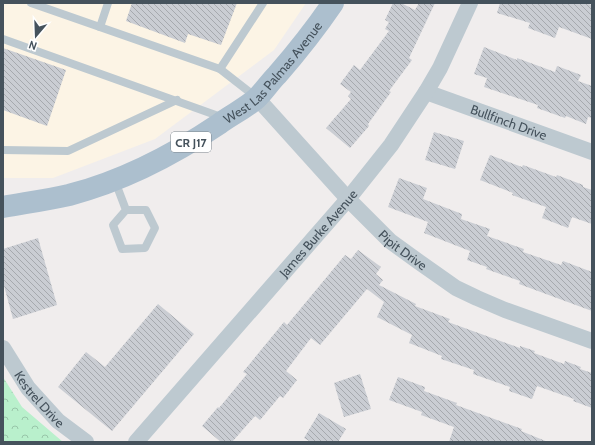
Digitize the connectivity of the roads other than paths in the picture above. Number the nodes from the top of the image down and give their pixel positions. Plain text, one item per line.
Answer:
1 (31, 3) edge
2 (108, 3) edge
3 (263, 3) edge
4 (333, 3) edge
5 (470, 3) edge
6 (100, 27) junction
7 (3, 38) edge
8 (220, 69) junction
9 (426, 92) junction
10 (257, 98) junction
11 (177, 100) junction
12 (227, 118) junction
13 (3, 150) edge
14 (592, 152) edge
15 (115, 180) junction
16 (348, 199) junction
17 (3, 207) edge
18 (126, 210) junction
19 (592, 342) edge
20 (3, 348) edge
21 (86, 442) edge
22 (136, 442) edge

1 - 6 lane
2 - 6 lane
3 - 8 lane
4 - 10 main road, West Las Palmas Avenue / CR J17
5 - 9 street, James Burke Avenue
6 - 8 lane
7 - 11 lane
8 - 10 lane
9 - 14 street, Bullfinch Drive
9 - 16 street, James Burke Avenue
10 - 12 main road, West Las Palmas Avenue / CR J17
10 - 16 street, Pipit Drive
11 - 12 lane
11 - 13 lane
12 - 15 main road, West Las Palmas Avenue / CR J17
15 - 17 main road, West Las Palmas Avenue / CR J17
15 - 18 lane
16 - 19 street, Pipit Drive
16 - 22 street, James Burke Avenue
18 - 18 lane
20 - 21 street, Kestrel Drive

